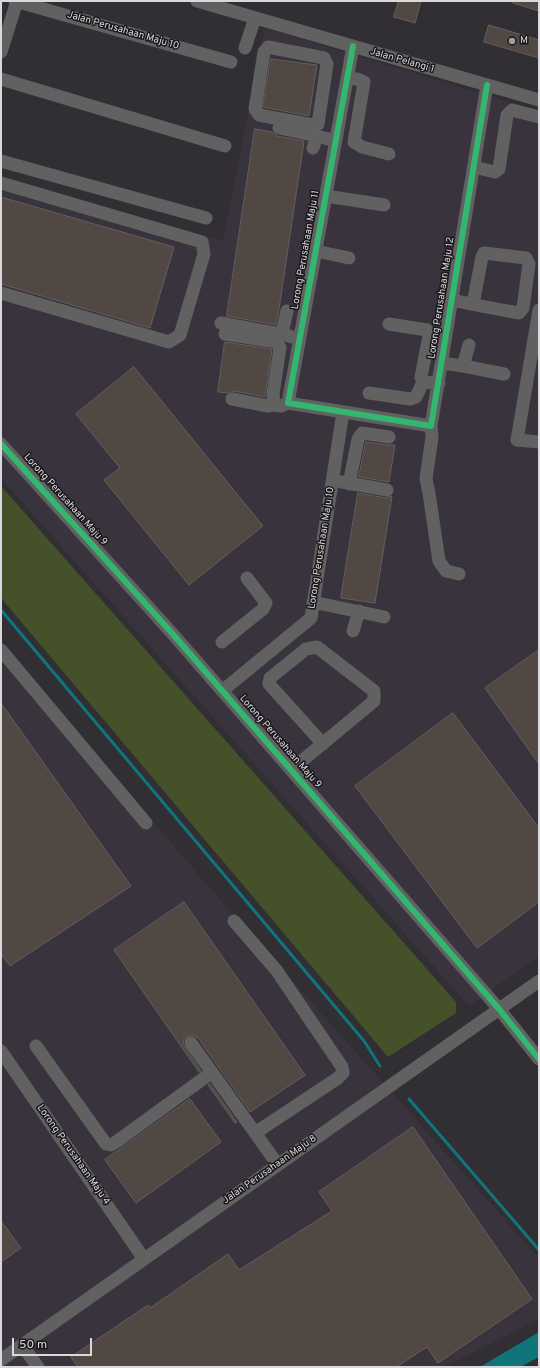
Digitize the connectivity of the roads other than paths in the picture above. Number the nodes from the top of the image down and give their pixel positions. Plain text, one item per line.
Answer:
1 (16, 1) edge
2 (197, 1) edge
3 (255, 18) junction
4 (353, 46) junction
5 (245, 48) dead end
6 (1, 52) edge
7 (231, 62) dead end
8 (347, 78) junction
9 (1, 79) edge
10 (487, 85) junction
11 (324, 88) junction
12 (344, 92) junction
13 (539, 100) edge
14 (539, 117) edge
15 (272, 126) dead end
16 (336, 141) junction
17 (225, 146) dead end
18 (389, 154) dead end
19 (1, 161) edge
20 (474, 167) junction
21 (1, 183) edge
22 (326, 196) junction
23 (384, 205) dead end
24 (206, 218) dead end
25 (316, 251) junction
26 (349, 258) dead end
27 (1, 293) edge
28 (452, 300) junction
29 (473, 304) junction
30 (539, 310) edge
31 (287, 311) dead end
32 (389, 324) dead end
33 (285, 336) junction
34 (300, 338) junction
35 (468, 345) dead end
36 (442, 363) junction
37 (534, 365) edge
38 (463, 366) junction
39 (504, 374) dead end
40 (423, 382) junction
41 (439, 383) junction
42 (369, 393) dead end
43 (232, 399) dead end
44 (288, 403) junction
45 (274, 405) junction
46 (343, 412) junction
47 (431, 426) junction
48 (389, 437) dead end
49 (539, 442) edge
50 (1, 444) edge
51 (332, 481) junction
52 (349, 484) junction
53 (387, 490) dead end
54 (459, 574) dead end
55 (248, 578) dead end
56 (314, 602) junction
57 (359, 611) junction
58 (384, 617) dead end
59 (353, 630) dead end
60 (222, 642) dead end
61 (1, 650) edge
62 (222, 691) junction
63 (323, 744) junction
64 (291, 770) junction
65 (146, 822) dead end
66 (234, 921) dead end
67 (539, 981) edge
68 (499, 1009) junction
69 (191, 1043) dead end
70 (36, 1046) dead end
71 (1, 1050) edge
72 (539, 1059) edge
73 (211, 1073) junction
74 (255, 1133) junction
75 (278, 1165) junction
76 (144, 1259) junction
77 (22, 1345) junction
78 (1, 1360) edge
79 (38, 1367) edge

1 - 6 street
1 - 7 street, Jalan Perusahaan Maju 10
2 - 3 street, Jalan Pelangi 1
3 - 4 street, Jalan Pelangi 1
3 - 5 street
4 - 8 street, Lorong Perusahaan Maju 11
4 - 10 street, Jalan Pelangi 1
8 - 12 street, Lorong Perusahaan Maju 11
8 - 18 street
9 - 17 street
10 - 13 street, Jalan Pelangi 1
10 - 20 street, Lorong Perusahaan Maju 12
11 - 11 street
11 - 12 street
12 - 16 street, Lorong Perusahaan Maju 11
14 - 20 street
15 - 16 street
16 - 22 street, Lorong Perusahaan Maju 11
19 - 24 street
20 - 28 street, Lorong Perusahaan Maju 12
21 - 27 street
22 - 23 street
22 - 25 street, Lorong Perusahaan Maju 11
25 - 26 street
25 - 34 street, Lorong Perusahaan Maju 11
28 - 29 street
28 - 36 street, Lorong Perusahaan Maju 12
29 - 29 street
30 - 37 street
31 - 33 street
32 - 40 street
33 - 34 street
33 - 45 street
34 - 44 street, Lorong Perusahaan Maju 11
35 - 38 street
36 - 38 street
36 - 41 street, Lorong Perusahaan Maju 12
37 - 49 street
38 - 39 street
40 - 41 street
40 - 42 street
41 - 47 street, Lorong Perusahaan Maju 12
43 - 45 street
44 - 45 street
44 - 46 street
46 - 47 street
46 - 51 street, Lorong Perusahaan Maju 10
47 - 54 street, Lorong Perusahaan Maju 12
48 - 52 street
50 - 62 street, Lorong Perusahaan Maju 9
51 - 52 street
51 - 56 street, Lorong Perusahaan Maju 10
52 - 53 street
55 - 60 street
56 - 57 street
56 - 62 street, Lorong Perusahaan Maju 10
57 - 58 street
57 - 59 street
61 - 65 street
62 - 64 street, Lorong Perusahaan Maju 9
63 - 63 street
63 - 64 street
64 - 68 street, Lorong Perusahaan Maju 9
66 - 74 street
67 - 68 street, Jalan Perusahaan Maju 8
68 - 72 street, Lorong Perusahaan Maju 9
68 - 75 street, Jalan Perusahaan Maju 8
69 - 73 street
70 - 73 street
71 - 76 street, Lorong Perusahaan Maju 4
73 - 74 street
74 - 75 street
75 - 76 street, Jalan Perusahaan Maju 8
76 - 77 street, Jalan Perusahaan Maju 8
77 - 78 street, Jalan Perusahaan Maju 8
77 - 79 street

